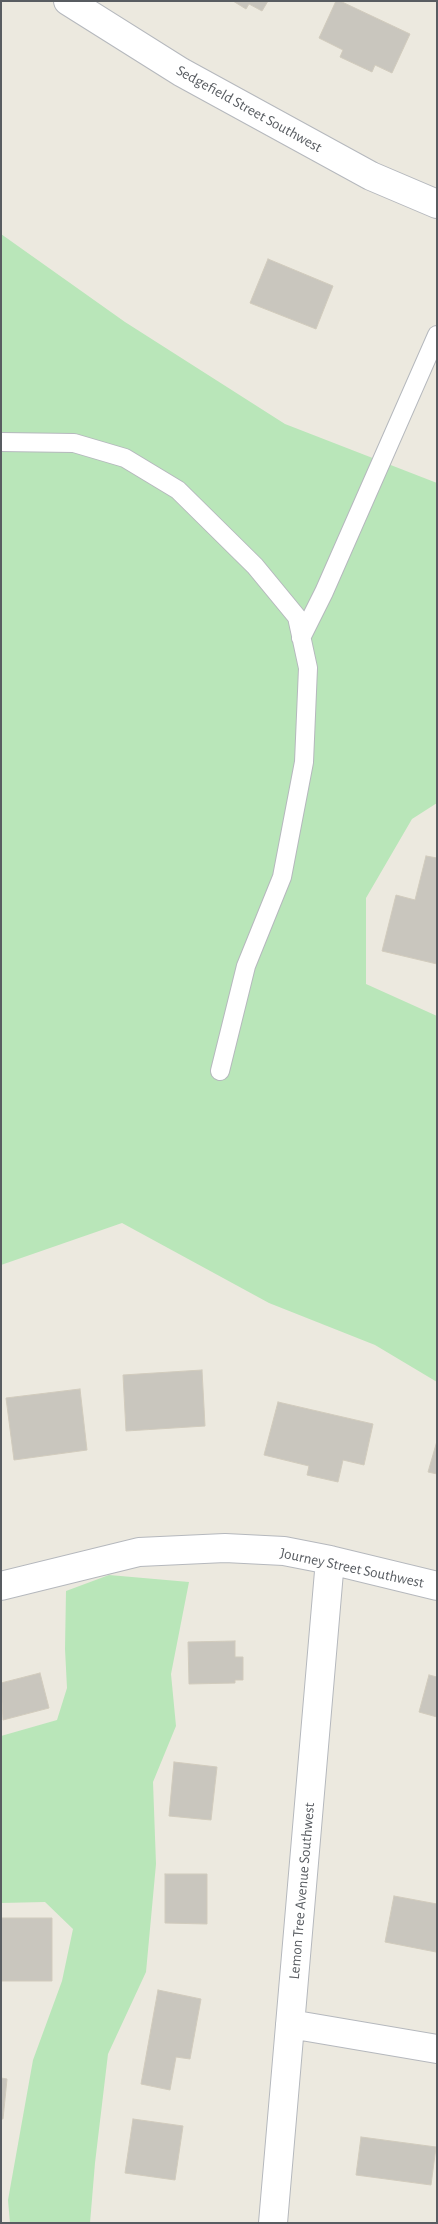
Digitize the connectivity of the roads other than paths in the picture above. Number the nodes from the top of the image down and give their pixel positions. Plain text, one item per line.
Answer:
1 (85, 6) edge
2 (437, 204) edge
3 (437, 335) edge
4 (1, 442) edge
5 (301, 638) junction
6 (220, 1071) dead end
7 (330, 1560) junction
8 (1, 1586) edge
9 (437, 1586) edge
10 (290, 2024) junction
11 (437, 2049) edge
12 (272, 2223) edge

1 - 2 street, Sedgefield Street Southwest
3 - 5 lane
4 - 5 lane
5 - 6 lane
7 - 8 street, Journey Street Southwest
7 - 9 street, Journey Street Southwest
7 - 10 street, Lemon Tree Avenue Southwest
10 - 11 street
10 - 12 street, Lemon Tree Avenue Southwest

